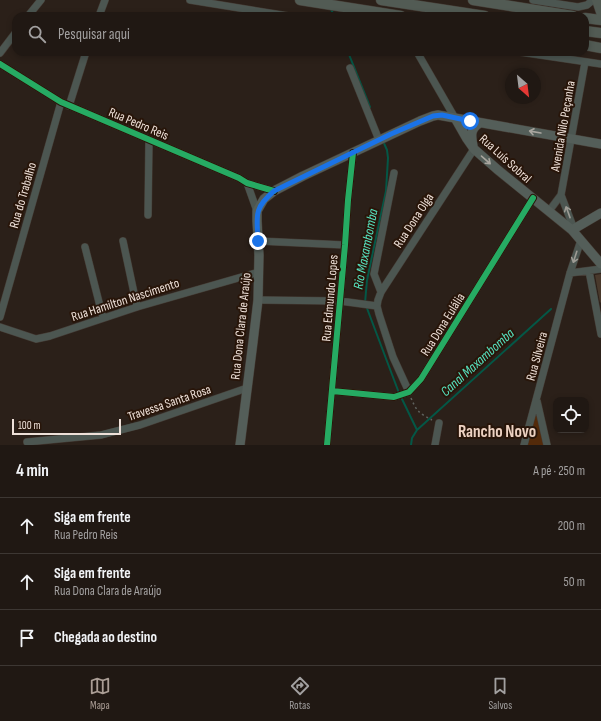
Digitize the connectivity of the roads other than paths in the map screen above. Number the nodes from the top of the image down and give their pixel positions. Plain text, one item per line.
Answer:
1 (41, 0) edge
2 (105, 0) edge
3 (190, 0) edge
4 (300, 0) edge
5 (380, 0) edge
6 (473, 0) edge
7 (533, 0) edge
8 (593, 0) edge
9 (597, 0) edge
10 (33, 12) edge
11 (100, 12) edge
12 (264, 12) edge
13 (376, 12) edge
14 (458, 12) edge
15 (548, 12) edge
16 (601, 12) edge
17 (589, 18) edge
18 (601, 20) edge
19 (589, 32) edge
20 (601, 33) edge
21 (12, 37) edge
22 (589, 46) edge
23 (601, 48) edge
24 (0, 53) edge
25 (85, 56) edge
26 (419, 56) edge
27 (546, 56) edge
28 (585, 62) junction
29 (0, 64) edge
30 (601, 64) edge
31 (350, 68) dead end
32 (61, 102) junction
33 (69, 106) junction
34 (455, 118) junction
35 (480, 122) junction
36 (572, 139) junction
37 (150, 140) junction
38 (380, 140) junction
39 (601, 144) edge
40 (474, 149) junction
41 (353, 153) junction
42 (394, 172) dead end
43 (247, 183) junction
44 (274, 191) junction
45 (562, 195) junction
46 (533, 198) junction
47 (257, 211) junction
48 (549, 211) junction
49 (601, 213) edge
50 (148, 215) dead end
51 (573, 230) junction
52 (581, 240) junction
53 (123, 241) dead end
54 (258, 241) junction
55 (345, 244) junction
56 (85, 247) dead end
57 (601, 264) edge
58 (601, 269) edge
59 (589, 271) junction
60 (258, 272) junction
61 (570, 273) junction
62 (381, 292) junction
63 (258, 300) junction
64 (340, 301) junction
65 (377, 306) junction
66 (137, 307) junction
67 (0, 317) edge
68 (103, 318) junction
69 (0, 327) edge
70 (601, 334) edge
71 (247, 388) junction
72 (332, 392) junction
73 (407, 392) junction
74 (537, 399) junction
75 (437, 422) road end
76 (27, 442) dead end
77 (240, 445) edge
78 (327, 445) edge
79 (435, 445) edge
80 (524, 445) edge
81 (547, 445) edge

1 - 10 street
2 - 11 street
3 - 12 street
4 - 13 highway
5 - 14 highway
6 - 15 highway
7 - 8 street
9 - 16 highway
17 - 18 highway
19 - 20 highway
21 - 24 street
22 - 23 highway
25 - 33 street
26 - 34 street, Rua Luís Sobral
27 - 28 street
28 - 30 street
28 - 36 street, Avenida Nilo Peçanha
29 - 32 street, Rua Pedro Reis
31 - 38 street
32 - 33 street, Rua Pedro Reis
32 - 67 street, Rua do Trabalho
33 - 37 street, Rua Pedro Reis
34 - 35 main road
34 - 38 main road
34 - 40 main road, Rua Luís Sobral
36 -> 35 main road
35 - 40 main road
36 - 39 main road
36 - 45 street, Avenida Nilo Peçanha
37 - 43 street, Rua Pedro Reis
37 - 50 street
38 - 41 main road
40 -> 46 main road, Rua Luís Sobral
40 - 62 street, Rua Dona Olga
41 - 44 main road
41 - 55 street, Rua Edmundo Lopes
42 - 62 street
43 - 44 street, Rua Pedro Reis
43 - 47 street
44 - 47 main road
45 - 48 street, Avenida Nilo Peçanha
51 -> 45 street, Avenida Nilo Peçanha
46 - 48 main road, Rua Luís Sobral
46 - 73 street, Rua Dona Eulália
47 - 54 main road, Rua Dona Clara de Araújo
48 - 51 main road, Rua Luís Sobral
49 - 51 main road
51 - 52 main road, Rua Luís Sobral
52 - 57 main road, Rua Luís Sobral
52 -> 61 street, Rua Silveira
53 - 66 street
54 - 55 street
54 - 60 main road, Rua Dona Clara de Araújo
55 - 64 street, Rua Edmundo Lopes
56 - 68 street
58 - 59 street
59 - 61 street
59 - 70 street
60 - 63 main road, Rua Dona Clara de Araújo
60 - 66 street, Rua Hamilton Nascimento
61 - 74 street, Rua Silveira
62 - 65 street, Rua Dona Olga
63 - 64 street
63 - 71 main road, Rua Dona Clara de Araújo
64 - 65 street
64 - 72 street, Rua Edmundo Lopes
65 - 73 street
66 - 68 street, Rua Hamilton Nascimento
68 - 69 street, Rua Hamilton Nascimento
71 - 76 street, Travessa Santa Rosa
71 - 77 main road, Rua Dona Clara de Araújo
72 - 73 street, Rua Dona Eulália
72 - 78 street, Rua Edmundo Lopes
74 - 80 street, Rua Silveira
74 - 81 street
75 - 79 street

